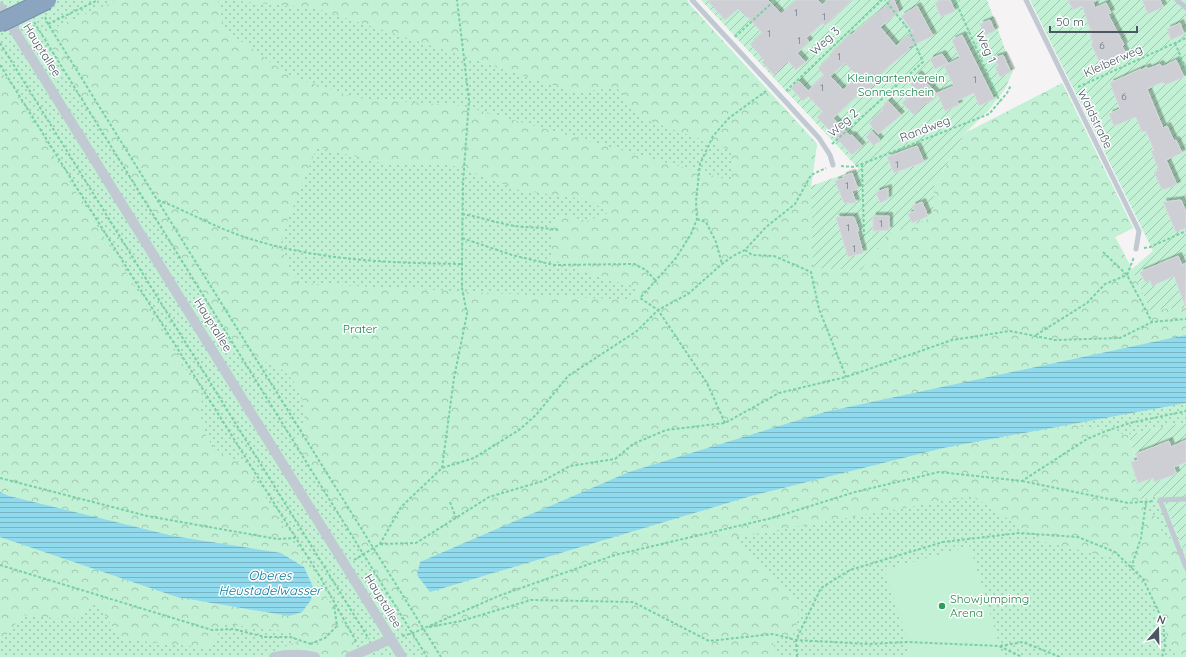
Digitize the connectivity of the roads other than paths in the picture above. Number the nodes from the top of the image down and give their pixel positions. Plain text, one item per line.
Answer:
1 (692, 0) edge
2 (1026, 0) edge
3 (1177, 0) edge
4 (46, 6) edge
5 (0, 7) edge
6 (1186, 8) edge
7 (0, 23) edge
8 (833, 165) road end
9 (1136, 249) road end
10 (1186, 499) edge
11 (1186, 567) edge
12 (391, 639) junction
13 (315, 653) edge
14 (274, 657) edge
15 (350, 657) edge
16 (402, 657) edge

1 - 8 lane
2 - 9 lane, Waldstraße
3 - 6 lane
4 - 7 highway, bridge
5 - 12 street, Hauptallee
10 - 11 lane
12 - 15 street
12 - 16 street, Hauptallee
13 - 14 street

